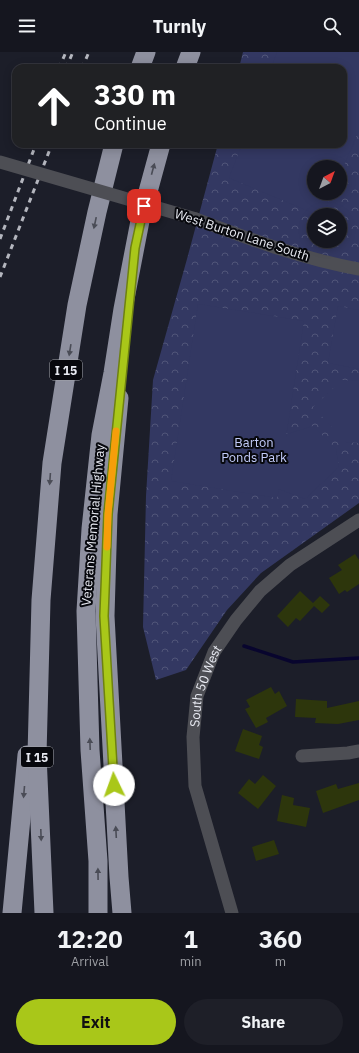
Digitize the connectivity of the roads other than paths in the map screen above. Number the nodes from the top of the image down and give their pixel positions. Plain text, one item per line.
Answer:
1 (146, 52) edge
2 (191, 52) edge
3 (142, 64) edge
4 (187, 64) edge
5 (113, 148) edge
6 (160, 148) edge
7 (0, 162) edge
8 (135, 248) junction
9 (359, 269) edge
10 (359, 520) edge
11 (41, 600) junction
12 (359, 751) edge
13 (302, 756) dead end
14 (12, 913) edge
15 (44, 913) edge
16 (98, 913) edge
17 (122, 913) edge
18 (232, 913) edge

1 - 3 highway
2 - 4 highway
5 -> 11 highway, I 15
8 -> 6 highway, Veterans Memorial Highway
7 - 9 street, West Burton Lane South, bridge
16 -> 8 highway, Veterans Memorial Highway
17 -> 8 highway
10 - 18 street, South 50 West
11 -> 14 highway
11 -> 15 highway, I 15
12 - 13 street

